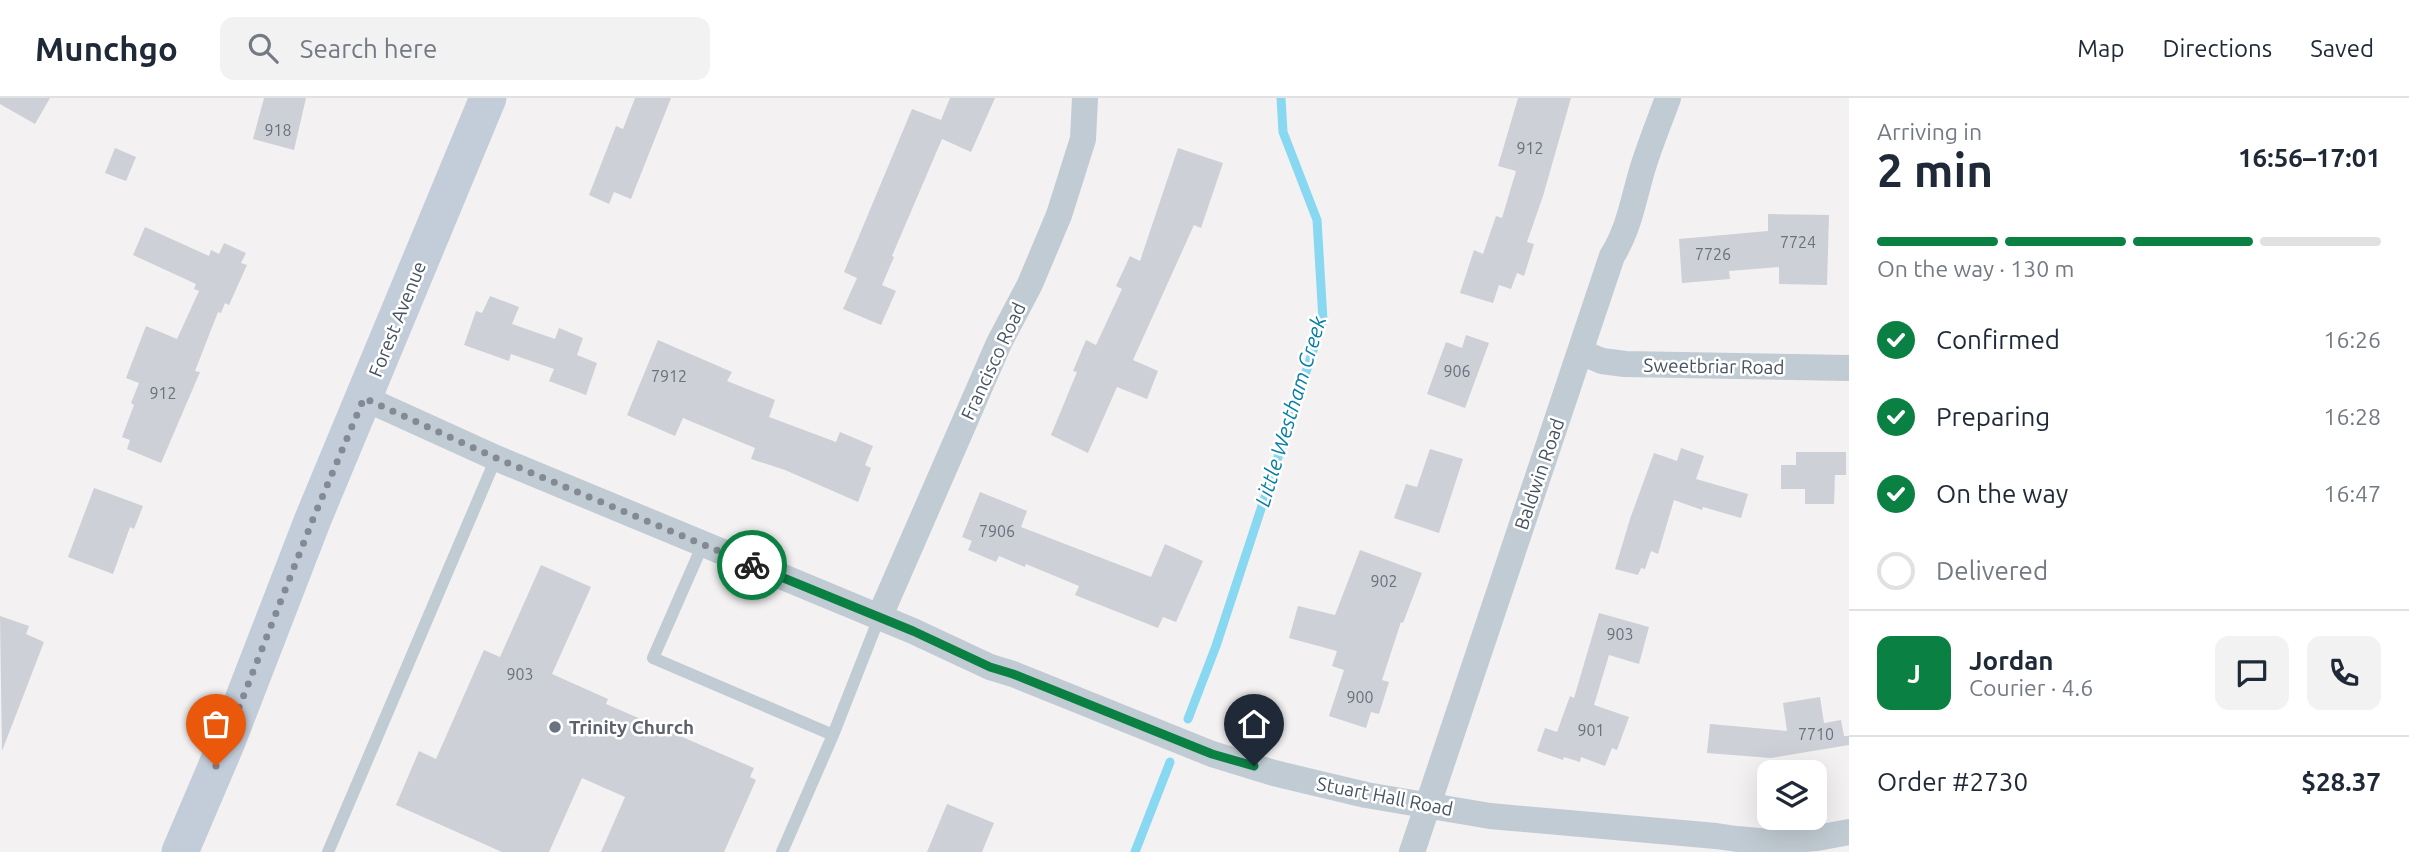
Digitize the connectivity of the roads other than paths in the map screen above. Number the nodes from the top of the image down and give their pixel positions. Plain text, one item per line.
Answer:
1 (488, 98) edge
2 (1085, 98) edge
3 (1668, 98) edge
4 (1580, 352) junction
5 (1849, 369) edge
6 (364, 398) junction
7 (496, 458) junction
8 (703, 544) junction
9 (878, 618) junction
10 (833, 736) junction
11 (1427, 806) junction
12 (1849, 832) edge
13 (180, 852) edge
14 (328, 852) edge
15 (782, 852) edge
16 (1412, 852) edge

1 - 6 main road, Forest Avenue
2 - 9 street, Francisco Road
3 - 4 street, Baldwin Road
4 - 5 street, Sweetbriar Road
4 - 11 street, Baldwin Road
6 - 7 street, Stuart Hall Road
6 - 13 main road, Forest Avenue
7 - 8 street, Stuart Hall Road
7 - 14 lane
8 - 9 street, Stuart Hall Road
8 - 10 lane
9 - 10 lane
9 - 11 street, Stuart Hall Road
10 - 15 lane
11 - 12 street, Stuart Hall Road
11 - 16 street, Baldwin Road

